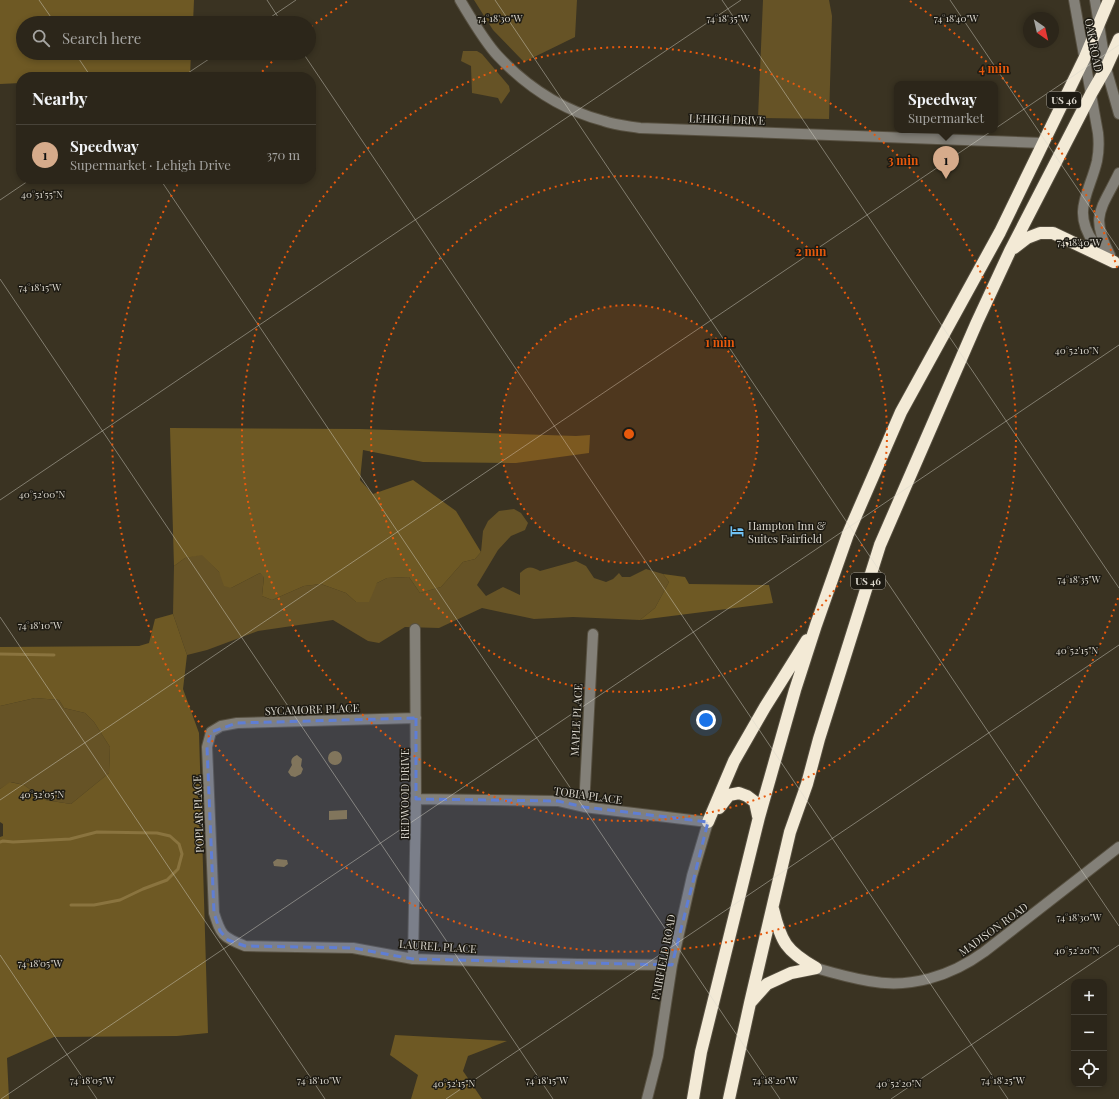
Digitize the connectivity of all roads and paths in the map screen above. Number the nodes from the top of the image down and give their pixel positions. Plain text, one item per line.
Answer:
1 (460, 0) edge
2 (1074, 0) edge
3 (1095, 0) edge
4 (1109, 0) edge
5 (1099, 24) junction
6 (1119, 39) edge
7 (1085, 57) junction
8 (1106, 68) junction
9 (1091, 94) junction
10 (1117, 97) edge
11 (1119, 114) edge
12 (1043, 143) junction
13 (1119, 173) edge
14 (1010, 251) junction
15 (1116, 263) edge
16 (816, 625) junction
17 (415, 629) dead end
18 (593, 634) dead end
19 (416, 718) junction
20 (211, 732) joint
21 (416, 799) junction
22 (584, 807) junction
23 (758, 817) junction
24 (708, 822) junction
25 (1119, 847) edge
26 (213, 896) joint
27 (772, 907) junction
28 (413, 959) junction
29 (672, 965) junction
30 (816, 968) junction
31 (750, 1003) junction
32 (648, 1099) edge
33 (693, 1099) edge
34 (729, 1099) edge

1 - 12 street, LEHIGH DRIVE
2 - 7 street, OAK ROAD
3 - 5 street, OAK ROAD
4 - 5 highway, US 46
5 - 7 highway, US 46
5 - 8 street, OAK ROAD
6 - 8 highway, US 46
7 - 9 street, OAK ROAD
7 - 12 highway, US 46
8 - 9 highway, US 46
8 - 10 street, OAK ROAD
9 - 14 highway, US 46
9 - 15 street, OAK ROAD
10 - 11 street, OAK ROAD
12 - 16 highway, US 46
13 - 15 street
14 - 15 highway
14 - 27 highway, US 46
16 - 23 highway, US 46
16 - 24 highway
17 - 19 street, REDWOOD DRIVE
18 - 22 street, MAPLE PLACE
19 - 20 street, SYCAMORE PLACE
19 - 21 street, REDWOOD DRIVE
20 - 26 street, POPLAR PLACE
21 - 22 street, TOBIA PLACE
21 - 28 street, REDWOOD DRIVE
22 - 24 street, TOBIA PLACE
23 - 24 highway
23 - 33 highway, US 46
24 - 29 street, FAIRFIELD ROAD
25 - 30 street, MADISON ROAD
26 - 28 street, LAUREL PLACE
27 - 30 highway
27 - 31 highway, US 46
28 - 29 street, LAUREL PLACE
29 - 32 street, FAIRFIELD ROAD
30 - 31 highway
31 - 34 highway, US 46

